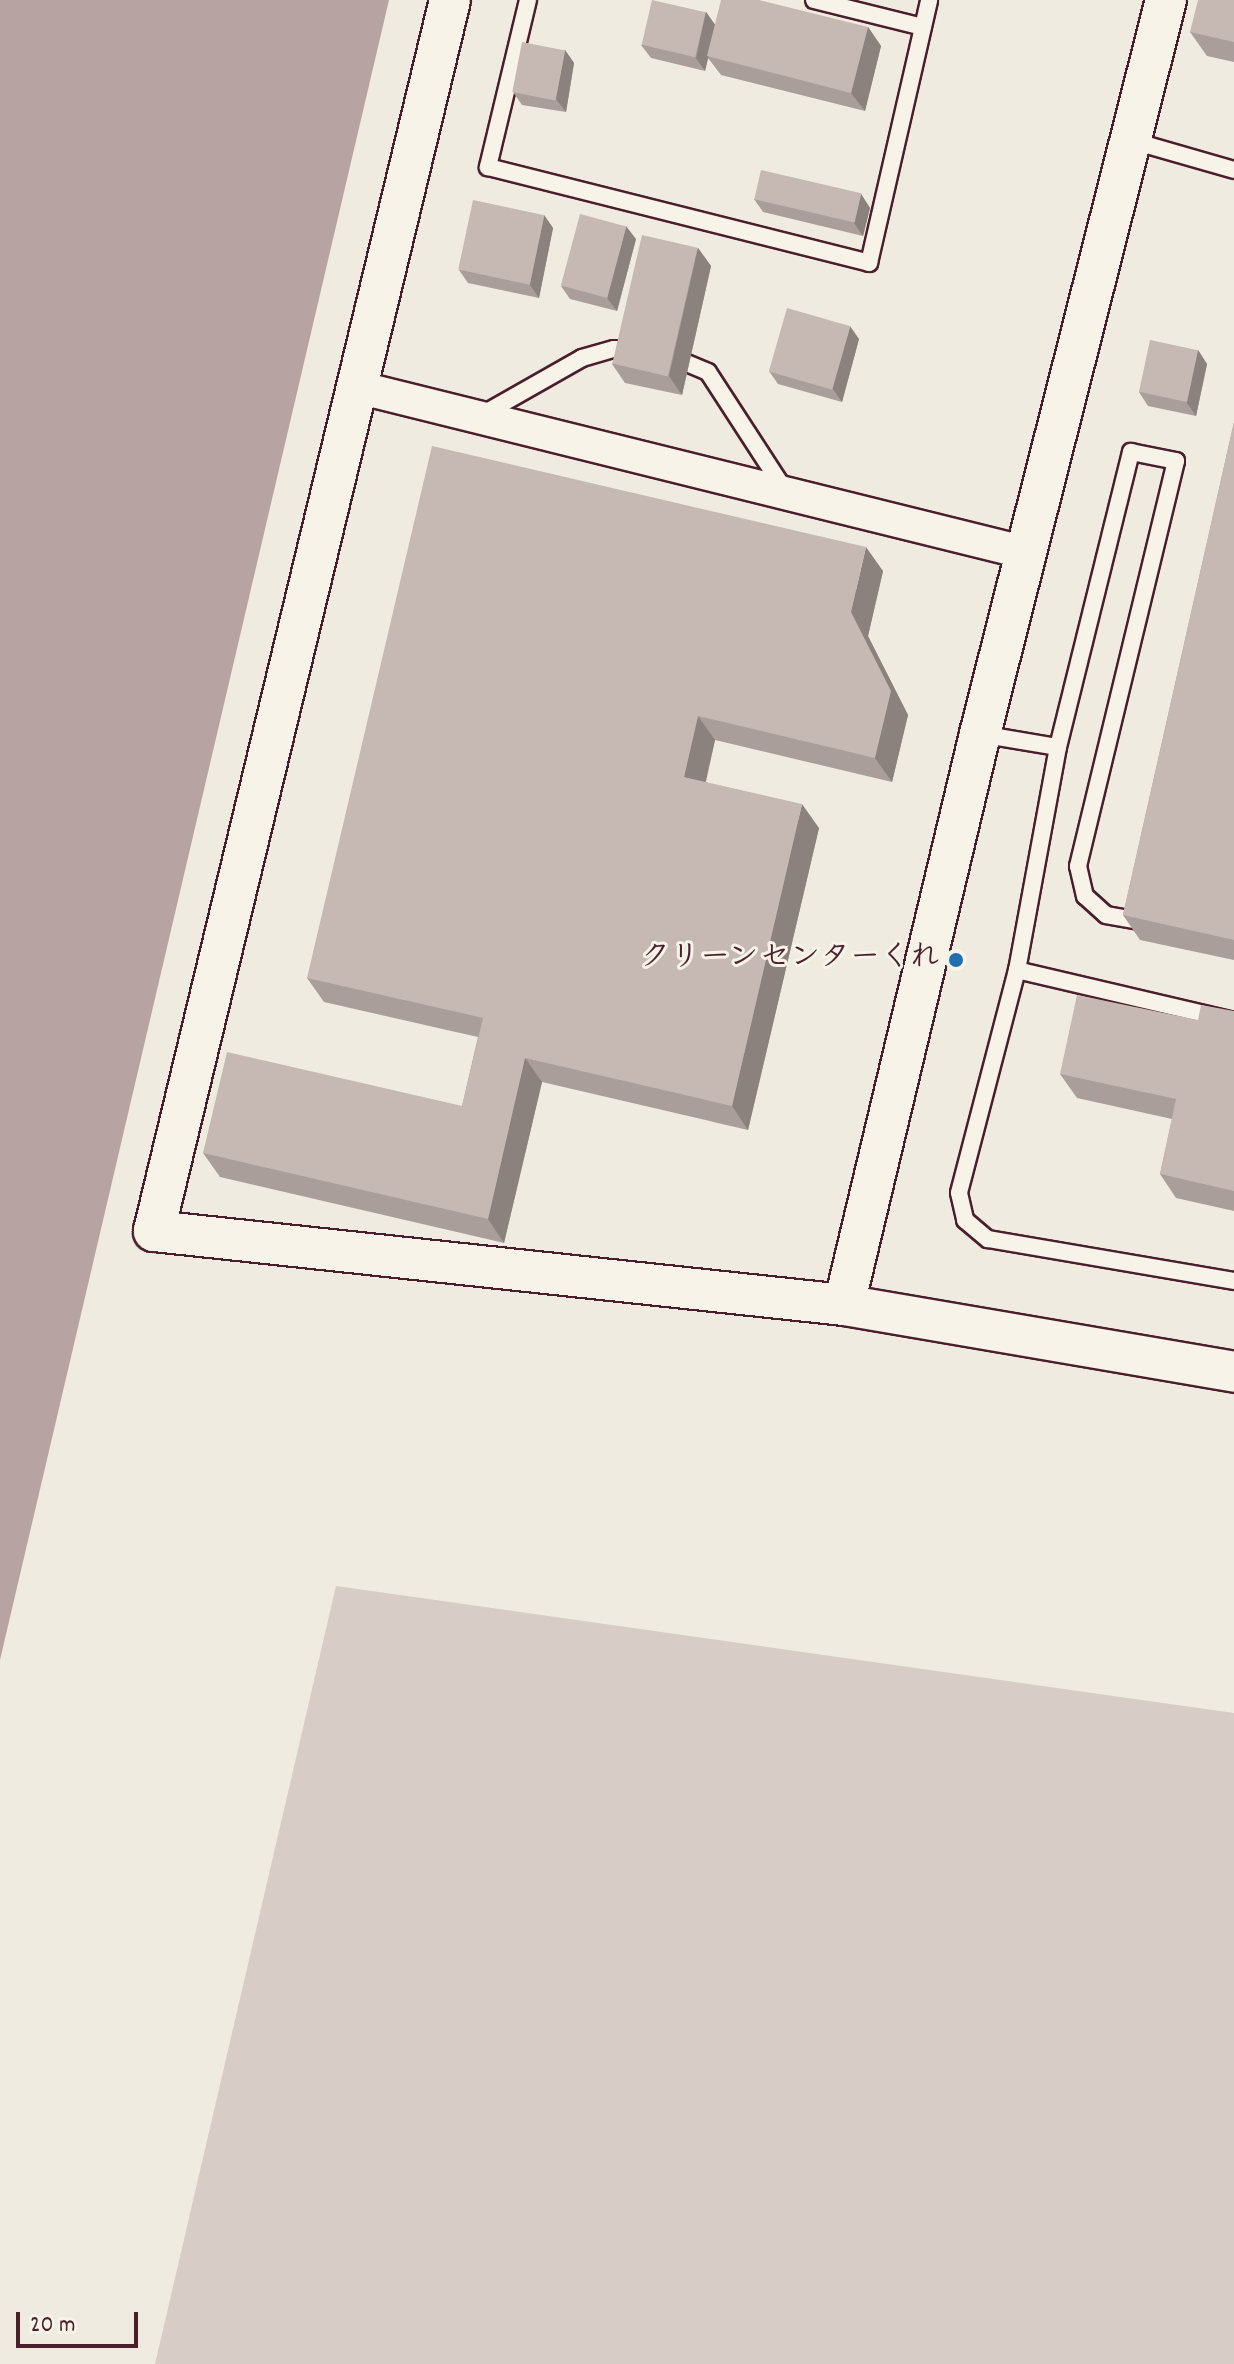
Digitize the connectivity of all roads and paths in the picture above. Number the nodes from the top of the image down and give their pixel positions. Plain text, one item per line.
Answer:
1 (450, 0) edge
2 (528, 0) edge
3 (814, 0) edge
4 (929, 0) edge
5 (1166, 0) edge
6 (923, 27) junction
7 (1133, 141) junction
8 (1234, 170) edge
9 (357, 387) junction
10 (478, 417) junction
11 (787, 493) junction
12 (1027, 553) junction
13 (980, 734) junction
14 (1058, 747) junction
15 (1144, 922) edge
16 (1017, 970) junction
17 (1234, 1021) edge
18 (1234, 1281) edge
19 (844, 1305) junction
20 (1234, 1372) edge

1 - 9 street
2 - 6 lane
3 - 6 lane
4 - 6 lane
5 - 7 street
7 - 8 lane
7 - 12 street
9 - 10 street
9 - 19 street
10 - 11 street
10 - 11 lane
11 - 12 street
12 - 13 street
13 - 14 lane
13 - 19 street
14 - 15 lane
14 - 16 lane
16 - 17 lane
16 - 18 lane
19 - 20 street

